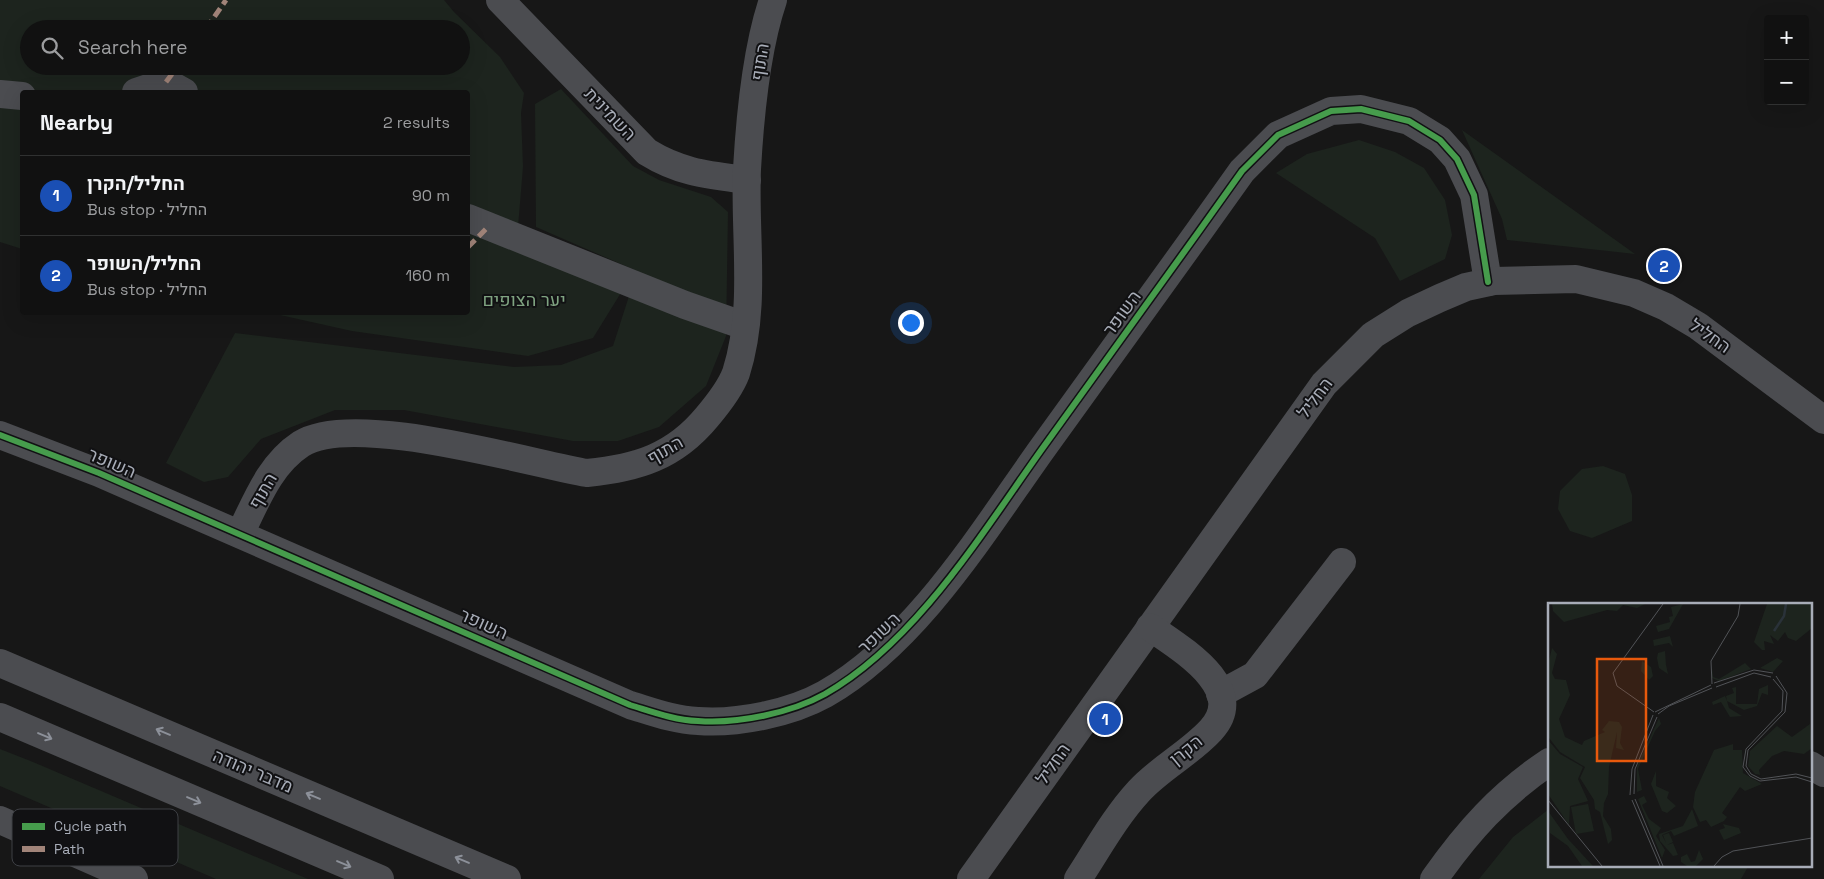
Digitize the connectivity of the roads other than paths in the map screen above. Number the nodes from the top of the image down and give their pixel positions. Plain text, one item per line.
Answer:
1 (500, 0) edge
2 (773, 0) edge
3 (142, 90) edge
4 (180, 90) edge
5 (0, 94) edge
6 (20, 96) edge
7 (747, 180) junction
8 (470, 219) edge
9 (1488, 282) junction
10 (745, 326) junction
11 (1824, 420) edge
12 (0, 435) edge
13 (240, 534) junction
14 (1342, 562) dead end
15 (1150, 627) junction
16 (0, 663) edge
17 (1220, 694) junction
18 (0, 717) edge
19 (1548, 763) edge
20 (1812, 766) edge
21 (1824, 773) edge
22 (0, 820) edge
23 (12, 825) edge
24 (104, 866) edge
25 (134, 879) edge
26 (380, 879) edge
27 (507, 879) edge
28 (971, 879) edge
29 (1078, 879) edge
30 (1434, 879) edge

1 - 7 street, השמינית
2 - 7 street, התוף
3 - 4 street
5 - 6 street
7 - 10 street, התוף
8 - 10 street
9 - 11 street, החליל
9 - 13 street, השופר
9 - 15 street, החליל
10 - 13 street, התוף
12 - 13 street, השופר
14 - 17 street
15 - 17 street
15 - 28 street, החליל
27 -> 16 street, מדבר יהודה
17 - 29 street, הקרן
18 -> 26 street
19 - 30 street
20 - 21 street
22 - 23 street
24 - 25 street

